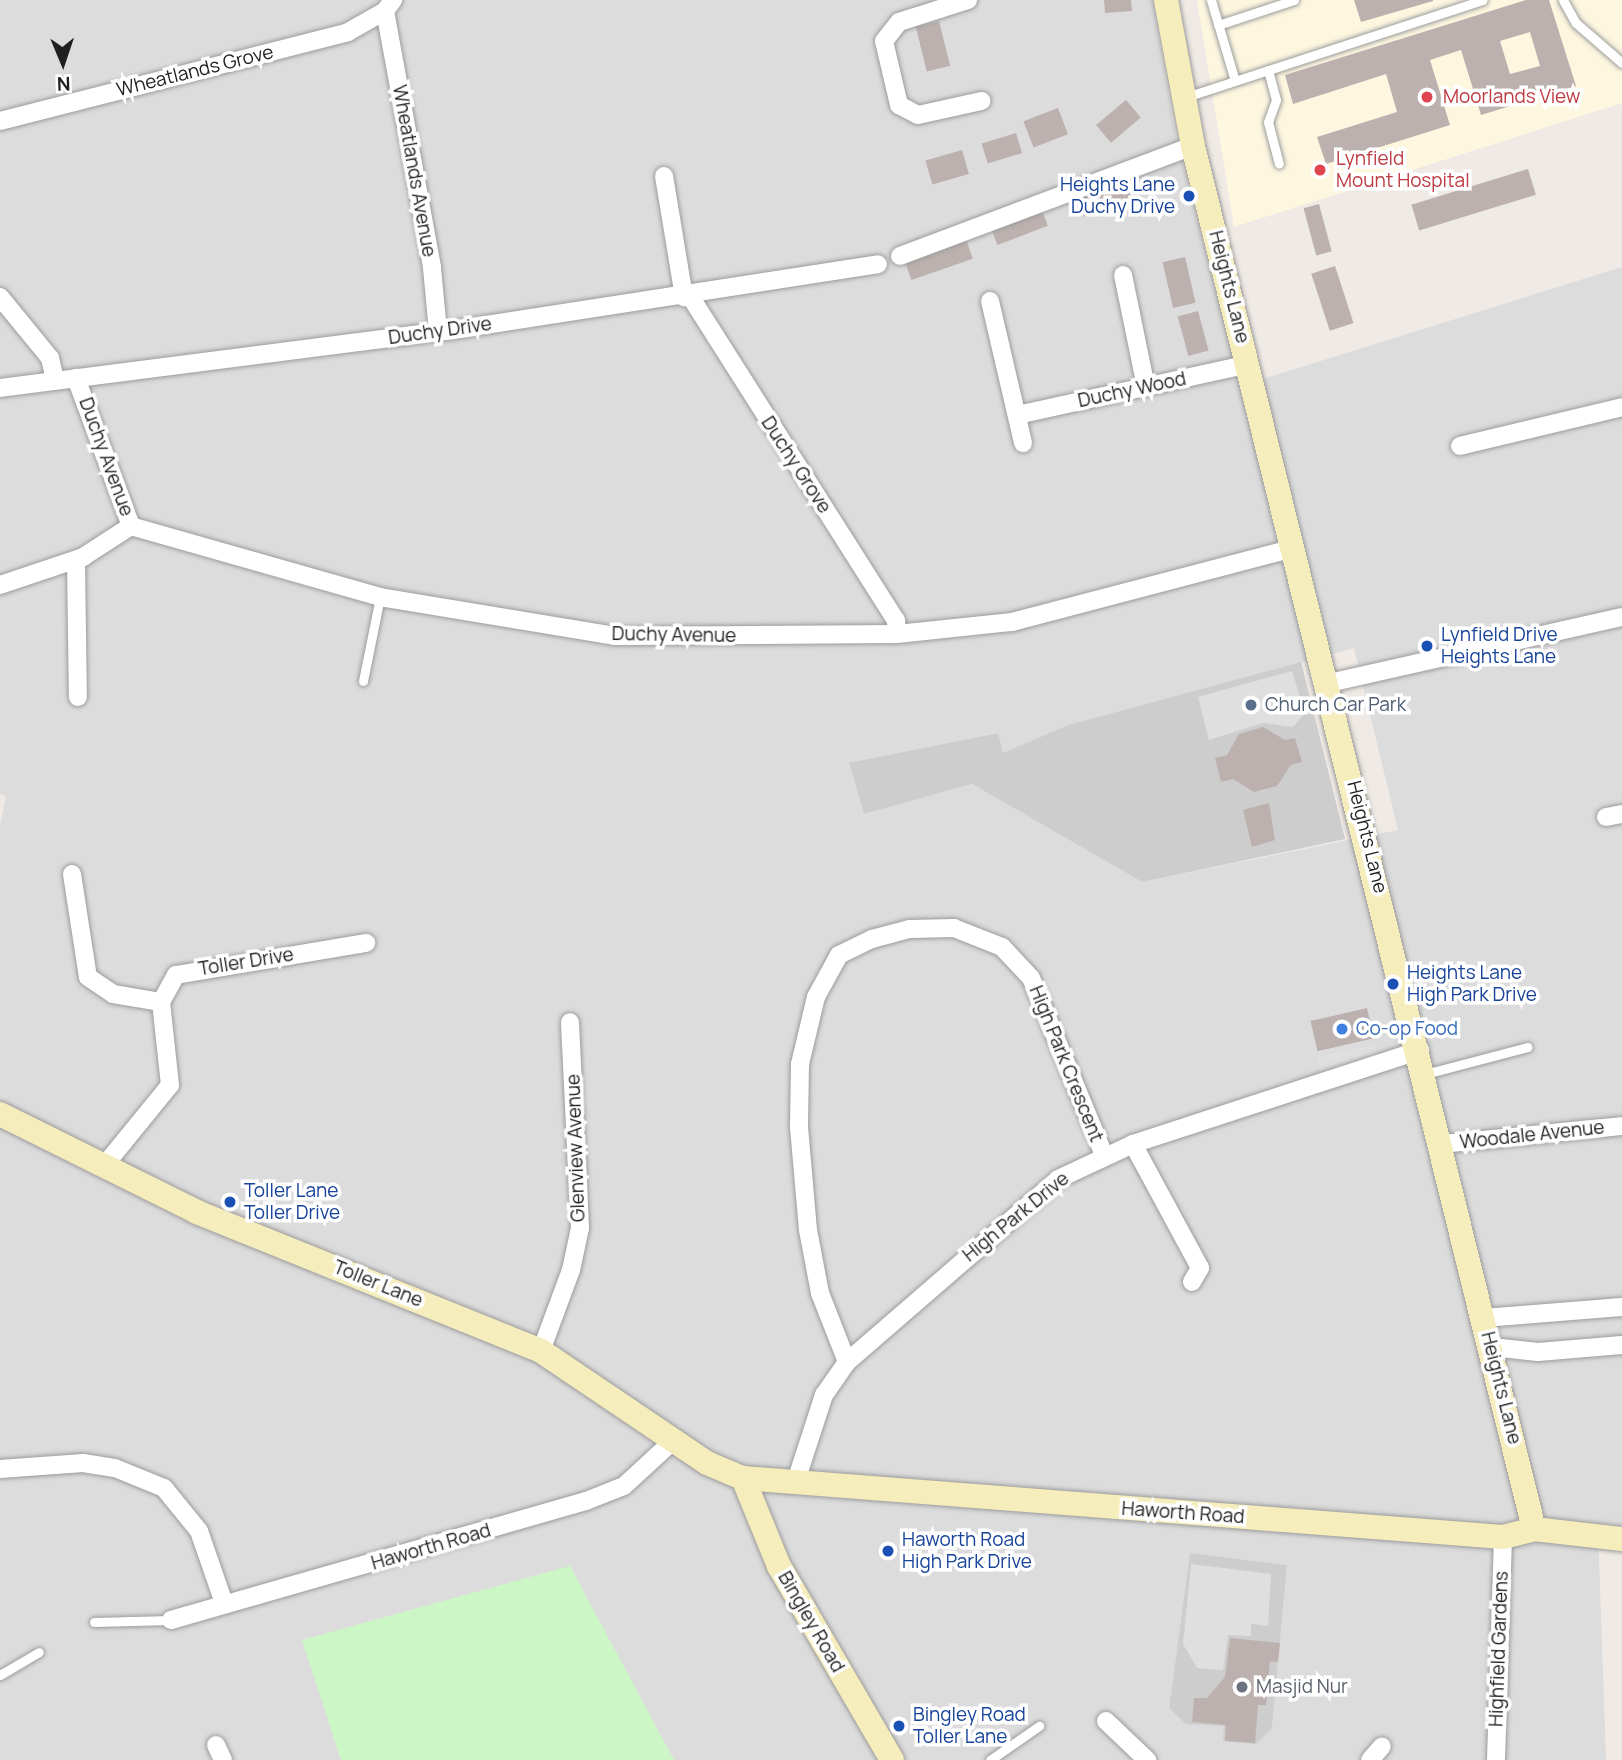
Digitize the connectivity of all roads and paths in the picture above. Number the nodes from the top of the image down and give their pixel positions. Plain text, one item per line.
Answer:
1 (968, 0) edge
2 (1166, 0) edge
3 (1211, 0) edge
4 (1294, 0) edge
5 (1483, 0) edge
6 (1563, 0) edge
7 (389, 6) edge
8 (1219, 24) junction
9 (1622, 63) edge
10 (1268, 70) junction
11 (1235, 81) junction
12 (1184, 97) junction
13 (981, 101) dead end
14 (0, 121) edge
15 (1194, 146) junction
16 (1279, 164) dead end
17 (664, 176) dead end
18 (900, 256) dead end
19 (878, 264) dead end
20 (1123, 275) dead end
21 (687, 297) junction
22 (0, 298) edge
23 (990, 301) dead end
24 (438, 332) junction
25 (1248, 364) junction
26 (76, 378) junction
27 (55, 380) junction
28 (1146, 387) junction
29 (0, 388) edge
30 (1622, 407) edge
31 (1017, 415) junction
32 (1023, 443) dead end
33 (1460, 446) dead end
34 (131, 526) junction
35 (1293, 548) junction
36 (76, 561) junction
37 (0, 585) edge
38 (380, 597) junction
39 (1622, 617) edge
40 (897, 634) junction
41 (363, 681) dead end
42 (1329, 683) junction
43 (78, 697) dead end
44 (72, 874) dead end
45 (366, 943) dead end
46 (161, 1002) junction
47 (570, 1022) dead end
48 (1528, 1047) dead end
49 (1423, 1062) junction
50 (0, 1114) edge
51 (1622, 1126) edge
52 (1133, 1144) junction
53 (1442, 1144) junction
54 (1104, 1155) junction
55 (104, 1166) junction
56 (1192, 1282) dead end
57 (1622, 1307) edge
58 (1484, 1318) junction
59 (1622, 1345) edge
60 (1492, 1347) junction
61 (541, 1351) junction
62 (846, 1362) junction
63 (674, 1440) junction
64 (0, 1469) edge
65 (743, 1478) junction
66 (796, 1484) junction
67 (1534, 1529) junction
68 (1503, 1537) junction
69 (1622, 1539) edge
70 (224, 1603) junction
71 (171, 1620) joint
72 (94, 1622) dead end
73 (39, 1652) dead end
74 (0, 1675) edge
75 (1107, 1721) dead end
76 (1039, 1726) dead end
77 (1382, 1746) dead end
78 (891, 1760) edge
79 (990, 1760) edge
80 (1147, 1760) edge
81 (1370, 1760) edge
82 (1496, 1760) edge

1 - 13 street
2 - 12 main road, Heights Lane
3 - 8 lane
4 - 8 lane
5 - 10 lane
6 - 9 lane
7 - 14 street, Wheatlands Grove
7 - 24 street, Wheatlands Avenue
8 - 11 lane
10 - 11 lane
10 - 16 lane
11 - 12 lane
12 - 15 main road, Heights Lane
15 - 18 street
15 - 25 main road, Heights Lane
17 - 21 street
19 - 21 street, Duchy Drive
20 - 28 street
21 - 24 street, Duchy Drive
21 - 40 street, Duchy Grove
22 - 27 street
23 - 31 street
24 - 26 street, Duchy Drive
25 - 28 street, Duchy Wood
25 - 35 main road, Heights Lane
26 - 27 street, Duchy Drive
26 - 34 street, Duchy Avenue
27 - 29 street, Duchy Drive
28 - 31 street, Duchy Wood
30 - 33 street
31 - 32 street
34 - 36 street
34 - 38 street, Duchy Avenue
35 - 40 street, Duchy Avenue
35 - 42 main road, Heights Lane
36 - 37 street
36 - 43 street
38 - 40 street, Duchy Avenue
38 - 41 lane
39 - 42 street
42 - 49 main road, Heights Lane
44 - 46 street
45 - 46 street, Toller Drive
46 - 55 street
47 - 61 street, Glenview Avenue
48 - 49 lane
49 - 52 street, High Park Drive
49 - 53 main road, Heights Lane
50 - 55 main road, Toller Lane
51 - 53 street, Woodale Avenue
52 - 54 street, High Park Drive
52 - 56 street
53 - 58 main road, Heights Lane
54 - 62 street, High Park Drive
54 - 62 street, High Park Crescent
55 - 61 main road, Toller Lane
57 - 58 street
58 - 60 main road, Heights Lane
59 - 60 street
60 - 67 main road, Heights Lane
61 - 63 main road, Toller Lane
62 - 66 street, High Park Drive
63 - 65 main road, Toller Lane
63 - 70 street, Haworth Road
64 - 70 street
65 - 66 main road, Haworth Road
65 - 78 main road, Bingley Road
66 - 68 main road, Haworth Road
67 - 68 main road, Haworth Road
67 - 69 main road, Haworth Road
68 - 82 street, Highfield Gardens
70 - 71 street, Haworth Road
71 - 72 lane
73 - 74 lane
75 - 80 street
76 - 79 lane
77 - 81 street

